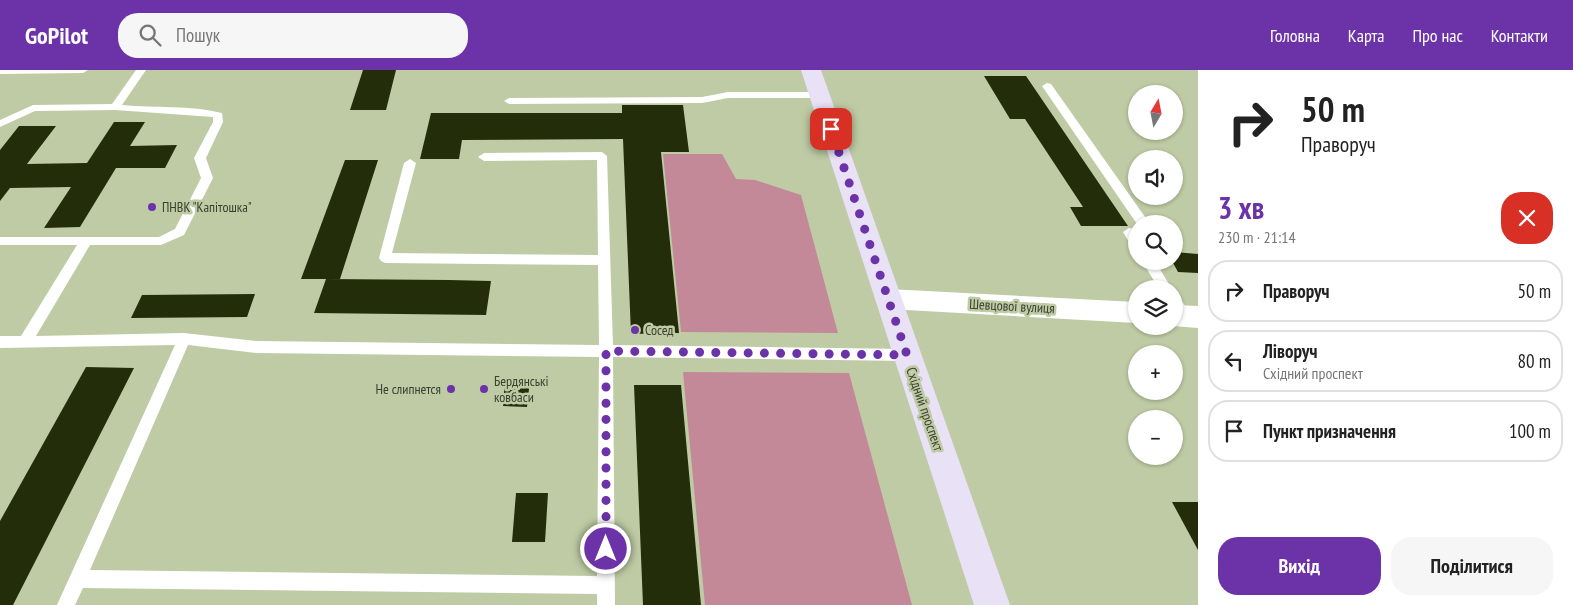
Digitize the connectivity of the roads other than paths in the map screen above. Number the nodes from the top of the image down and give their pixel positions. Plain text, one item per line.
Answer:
1 (83, 70) edge
2 (141, 70) edge
3 (0, 71) edge
4 (815, 83) edge
5 (1047, 86) dead end
6 (509, 101) dead end
7 (115, 107) junction
8 (0, 124) edge
9 (484, 158) dead end
10 (410, 163) dead end
11 (1138, 215) edge
12 (0, 241) edge
13 (86, 241) junction
14 (604, 260) junction
15 (888, 299) junction
16 (1128, 313) edge
17 (184, 339) junction
18 (0, 342) edge
19 (26, 342) junction
20 (606, 351) junction
21 (907, 355) junction
22 (77, 579) junction
23 (606, 585) junction
24 (66, 605) edge
25 (606, 605) edge
26 (992, 605) edge

1 - 3 lane
2 - 7 lane
4 - 6 lane
4 - 15 main road, Східний проспект
5 - 11 lane
7 - 8 lane
7 - 13 lane
9 - 14 lane
10 - 14 lane
12 - 13 lane
13 - 19 lane
14 - 20 lane
15 - 16 street, Шевцової вулиця
15 - 21 main road, Східний проспект
17 - 19 lane
17 - 20 lane
17 - 22 lane
18 - 19 lane
20 - 21 lane
20 - 23 lane
21 - 26 main road, Східний проспект
22 - 23 lane
22 - 24 lane
23 - 25 lane

